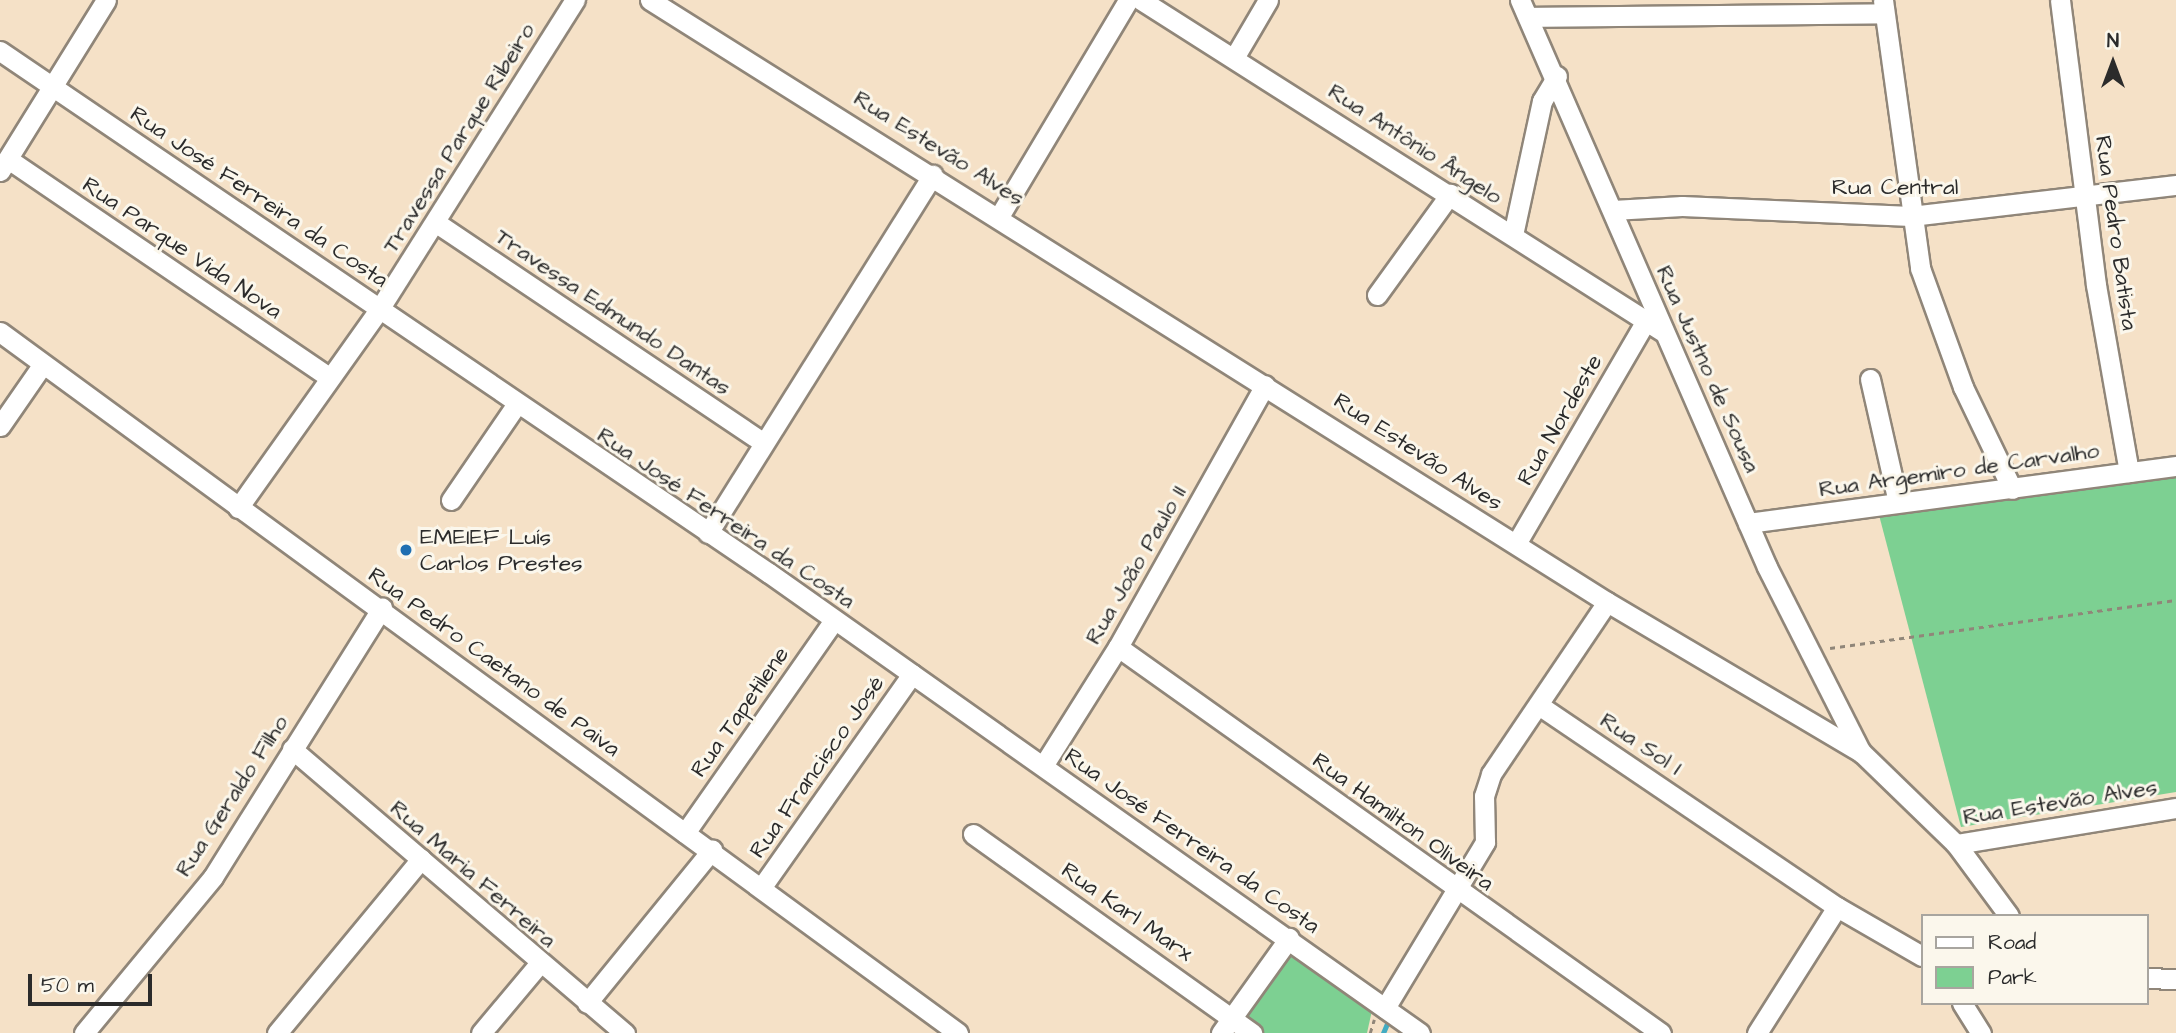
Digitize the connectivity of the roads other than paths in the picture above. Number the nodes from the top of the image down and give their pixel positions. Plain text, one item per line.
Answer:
1 (106, 0) edge
2 (575, 0) edge
3 (650, 0) edge
4 (1128, 0) edge
5 (1141, 0) edge
6 (1268, 0) edge
7 (2060, 0) edge
8 (1883, 6) edge
9 (1524, 8) edge
10 (0, 51) edge
11 (1234, 58) junction
12 (1557, 76) junction
13 (51, 85) junction
14 (4, 165) edge
15 (933, 175) junction
16 (2176, 185) edge
17 (1450, 194) junction
18 (2085, 197) junction
19 (1613, 210) junction
20 (1000, 215) junction
21 (1911, 216) junction
22 (435, 222) junction
23 (1513, 236) junction
24 (1377, 295) dead end
25 (380, 308) junction
26 (1654, 326) junction
27 (0, 332) edge
28 (43, 364) junction
29 (330, 378) junction
30 (1870, 379) dead end
31 (1265, 385) junction
32 (516, 405) junction
33 (0, 426) edge
34 (763, 442) junction
35 (2176, 466) edge
36 (2129, 472) junction
37 (2012, 489) junction
38 (451, 500) dead end
39 (1898, 502) junction
40 (238, 508) junction
41 (1748, 523) junction
42 (708, 533) junction
43 (1516, 544) junction
44 (1607, 602) junction
45 (382, 608) junction
46 (834, 620) junction
47 (1118, 647) junction
48 (912, 674) junction
49 (1540, 706) junction
50 (292, 750) junction
51 (1861, 752) junction
52 (1043, 766) junction
53 (2176, 808) edge
54 (685, 833) junction
55 (973, 834) dead end
56 (1956, 844) junction
57 (712, 850) junction
58 (421, 859) junction
59 (761, 888) junction
60 (1455, 890) junction
61 (1838, 906) junction
62 (2008, 914) edge
63 (1289, 938) junction
64 (1920, 955) edge
65 (538, 965) junction
66 (2148, 978) edge
67 (2176, 978) edge
68 (587, 1003) junction
69 (1963, 1005) edge
70 (1385, 1007) junction
71 (1233, 1016) junction
72 (84, 1033) edge
73 (277, 1033) edge
74 (481, 1033) edge
75 (625, 1033) edge
76 (958, 1033) edge
77 (1221, 1033) edge
78 (1252, 1033) edge
79 (1420, 1033) edge
80 (1661, 1033) edge
81 (1757, 1033) edge
82 (1981, 1033) edge

1 - 13 street
2 - 22 street, Travessa Parque Ribeiro
3 - 15 street, Rua Estevão Alves
4 - 20 street
5 - 11 street, Rua Antônio Ângelo
6 - 11 street
7 - 18 street, Rua Pedro Batista
8 - 9 street
8 - 21 street
9 - 12 street, Rua Justno de Sousa
10 - 13 street, Rua José Ferreira da Costa
11 - 17 street, Rua Antônio Ângelo
12 - 19 street, Rua Justno de Sousa
12 - 23 street
13 - 14 street
13 - 25 street, Rua José Ferreira da Costa
14 - 29 street, Rua Parque Vida Nova
15 - 20 street, Rua Estevão Alves
15 - 34 street
16 - 18 street, Rua Central
17 - 23 street, Rua Antônio Ângelo
17 - 24 street
18 - 21 street, Rua Central
18 - 36 street, Rua Pedro Batista
19 - 21 street, Rua Central
19 - 26 street, Rua Justno de Sousa
20 - 31 street, Rua Estevão Alves
21 - 37 street
22 - 25 street, Travessa Parque Ribeiro
22 - 34 street, Travessa Edmundo Dantas
23 - 26 street, Rua Antônio Ângelo
25 - 29 street, Travessa Parque Ribeiro
25 - 32 street, Rua José Ferreira da Costa
26 - 41 street, Rua Justno de Sousa
26 - 43 street, Rua Nordeste
27 - 28 street, Rua Pedro Caetano de Paiva
28 - 33 street
28 - 40 street, Rua Pedro Caetano de Paiva
29 - 40 street, Travessa Parque Ribeiro
30 - 39 street
31 - 43 street, Rua Estevão Alves
31 - 47 street, Rua João Paulo II
32 - 38 street
32 - 42 street, Rua José Ferreira da Costa
34 - 42 street
35 - 36 street, Rua Argemiro de Carvalho
36 - 37 street, Rua Argemiro de Carvalho
37 - 39 street, Rua Argemiro de Carvalho
39 - 41 street, Rua Argemiro de Carvalho
40 - 45 street, Rua Pedro Caetano de Paiva
41 - 51 street, Rua Justno de Sousa
42 - 46 street, Rua José Ferreira da Costa
43 - 44 street, Rua Estevão Alves
44 - 49 street
44 - 51 street, Rua Estevão Alves
45 - 50 street, Rua Geraldo Filho
45 - 54 street, Rua Pedro Caetano de Paiva
46 - 48 street, Rua José Ferreira da Costa
46 - 54 street, Rua Tapetilene
47 - 52 street, Rua João Paulo II
47 - 60 street, Rua Hamilton Oliveira
48 - 52 street, Rua José Ferreira da Costa
48 - 59 street, Rua Francisco José
49 - 60 street
49 - 61 street, Rua Sol I
50 - 58 street, Rua Maria Ferreira
50 - 72 street, Rua Geraldo Filho
51 - 56 street, Rua Estevão Alves
52 - 63 street, Rua José Ferreira da Costa
53 - 56 street, Rua Estevão Alves
54 - 57 street, Rua Pedro Caetano de Paiva
55 - 71 street, Rua Karl Marx
56 - 62 street
57 - 59 street, Rua Pedro Caetano de Paiva
57 - 68 street
58 - 65 street, Rua Maria Ferreira
58 - 73 street
59 - 76 street, Rua Pedro Caetano de Paiva
60 - 70 street
60 - 80 street, Rua Hamilton Oliveira
61 - 64 street, Rua Sol I
61 - 81 street
63 - 70 street, Rua José Ferreira da Costa
63 - 71 street
65 - 68 street, Rua Maria Ferreira
65 - 74 street
66 - 67 street
68 - 75 street, Rua Maria Ferreira
69 - 82 street
70 - 79 street, Rua José Ferreira da Costa
71 - 77 street
71 - 78 street, Rua Karl Marx

